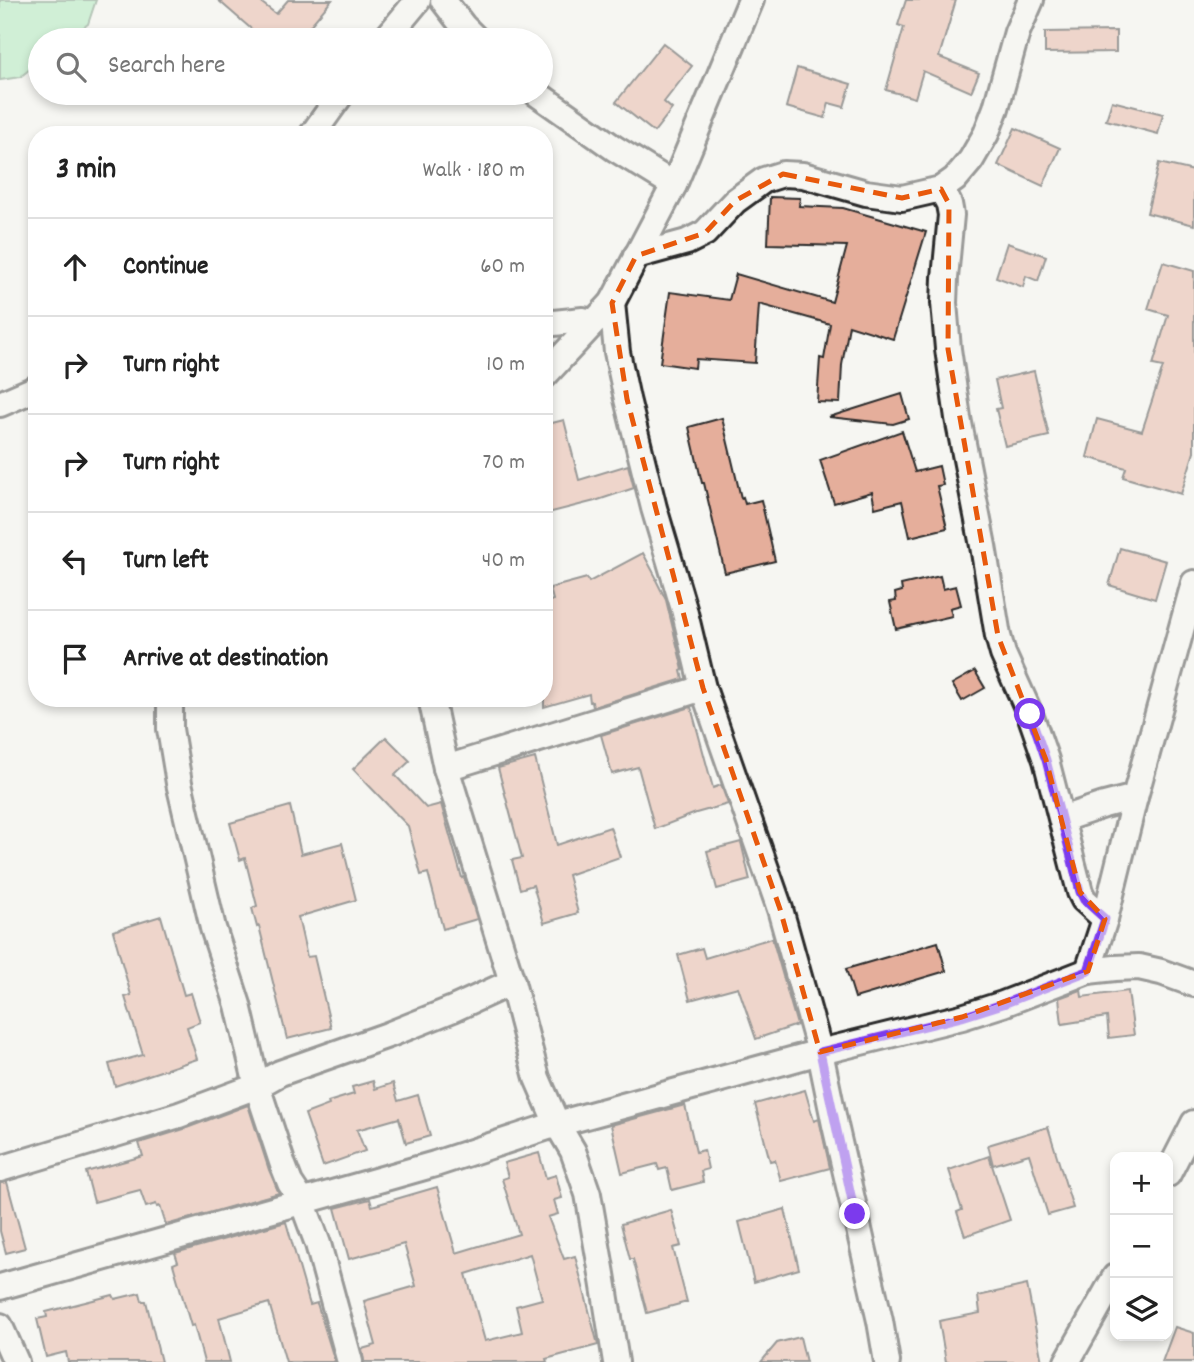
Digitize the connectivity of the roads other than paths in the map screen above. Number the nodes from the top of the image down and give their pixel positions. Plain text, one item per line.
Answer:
1 (418, 0) edge
2 (443, 0) edge
3 (751, 0) edge
4 (1031, 0) edge
5 (395, 28) edge
6 (465, 28) edge
7 (333, 105) edge
8 (553, 105) edge
9 (318, 126) edge
10 (674, 185) junction
11 (941, 189) junction
12 (636, 256) junction
13 (612, 303) junction
14 (594, 322) junction
15 (553, 323) edge
16 (553, 366) edge
17 (28, 392) edge
18 (0, 404) edge
19 (1194, 583) edge
20 (703, 688) junction
21 (170, 707) edge
22 (433, 707) edge
23 (446, 768) junction
24 (1135, 797) junction
25 (1062, 819) junction
26 (1105, 919) junction
27 (1088, 971) junction
28 (512, 982) junction
29 (1194, 984) edge
30 (820, 1052) junction
31 (257, 1086) junction
32 (1194, 1123) edge
33 (557, 1124) junction
34 (1173, 1164) edge
35 (0, 1170) edge
36 (303, 1201) junction
37 (1114, 1278) edge
38 (0, 1287) edge
39 (0, 1326) edge
40 (16, 1362) edge
41 (350, 1362) edge
42 (616, 1362) edge
43 (887, 1362) edge
44 (1067, 1362) edge

1 - 5 street
2 - 6 street
3 - 10 street
4 - 11 street
7 - 9 street
8 - 10 street
10 - 12 street
11 - 12 street
11 - 25 street
12 - 13 street
13 - 14 street
13 - 20 street
14 - 15 street
14 - 16 street
17 - 18 street
19 - 24 street
20 - 23 street
20 - 30 street
21 - 31 street
22 - 23 street
23 - 28 street
24 - 25 street
24 - 26 street
25 - 26 street
26 - 27 street
27 - 29 street
27 - 30 street
28 - 31 street
28 - 33 street
30 - 33 street
30 - 43 street
31 - 35 street
31 - 36 street
32 - 34 street
33 - 36 street
33 - 42 street
36 - 38 street
36 - 41 street
37 - 44 street
39 - 40 street

